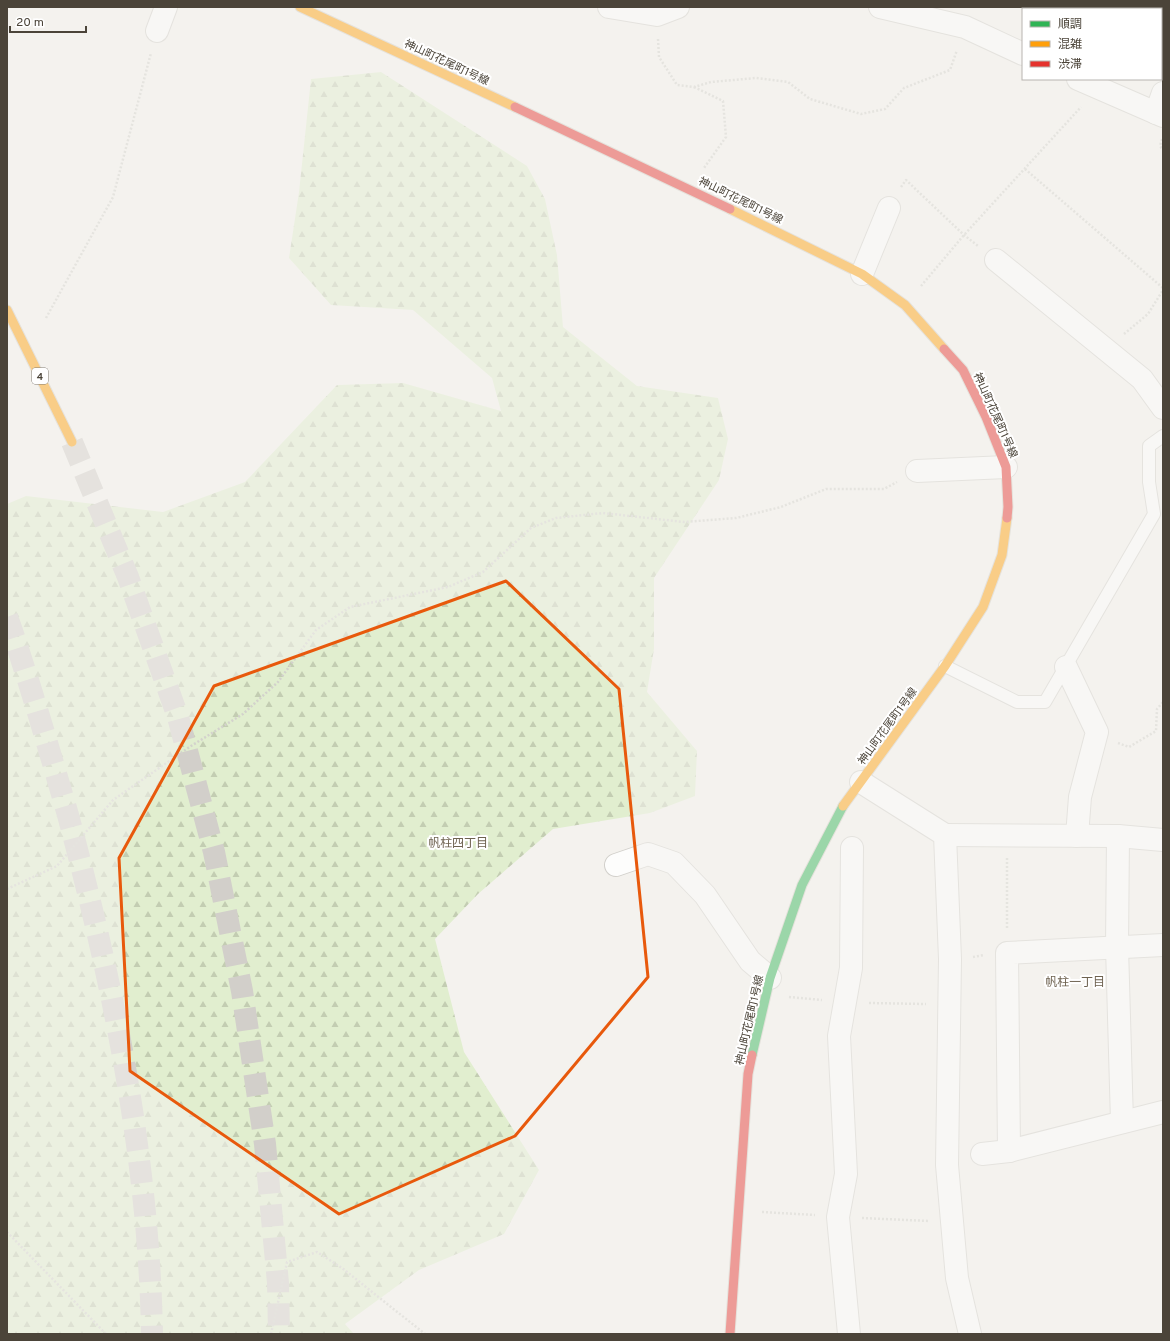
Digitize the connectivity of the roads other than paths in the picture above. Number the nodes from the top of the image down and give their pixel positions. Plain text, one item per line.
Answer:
1 (166, 7) edge
2 (300, 7) edge
3 (610, 7) edge
4 (678, 7) edge
5 (880, 7) edge
6 (157, 31) road end
7 (1022, 54) edge
8 (1080, 80) edge
9 (1161, 107) edge
10 (888, 208) dead end
11 (996, 260) road end
12 (862, 274) junction
13 (7, 310) edge
14 (1163, 408) edge
15 (1163, 436) edge
16 (72, 442) tunnel mouth
17 (1006, 467) junction
18 (917, 471) road end
19 (945, 666) junction
20 (1066, 667) junction
21 (861, 782) junction
22 (946, 835) junction
23 (1077, 836) junction
24 (1118, 836) junction
25 (1163, 840) edge
26 (852, 848) dead end
27 (616, 865) dead end
28 (1163, 945) edge
29 (1117, 947) junction
30 (770, 978) junction
31 (1163, 1112) edge
32 (1122, 1122) junction
33 (1008, 1151) junction
34 (982, 1154) dead end
35 (730, 1334) edge
36 (849, 1334) edge
37 (970, 1334) edge

1 - 6 street
2 - 12 main road, 神山町花尾町1号線
3 - 4 street
5 - 7 street
8 - 9 street
10 - 12 street
11 - 14 street
12 - 17 main road, 神山町花尾町1号線
13 - 16 main road, 4
15 - 20 lane
17 - 18 street
17 - 19 main road, 神山町花尾町1号線
19 - 20 lane
19 - 21 main road, 神山町花尾町1号線
20 - 23 street
21 - 22 street
21 - 30 main road, 神山町花尾町1号線
22 - 23 street
22 - 37 street
23 - 24 street
24 - 25 street
24 - 29 street
26 - 36 street
27 - 30 street
28 - 29 street
29 - 32 street
29 - 33 street
30 - 35 main road, 神山町花尾町1号線
31 - 32 street
32 - 33 street
33 - 34 street

